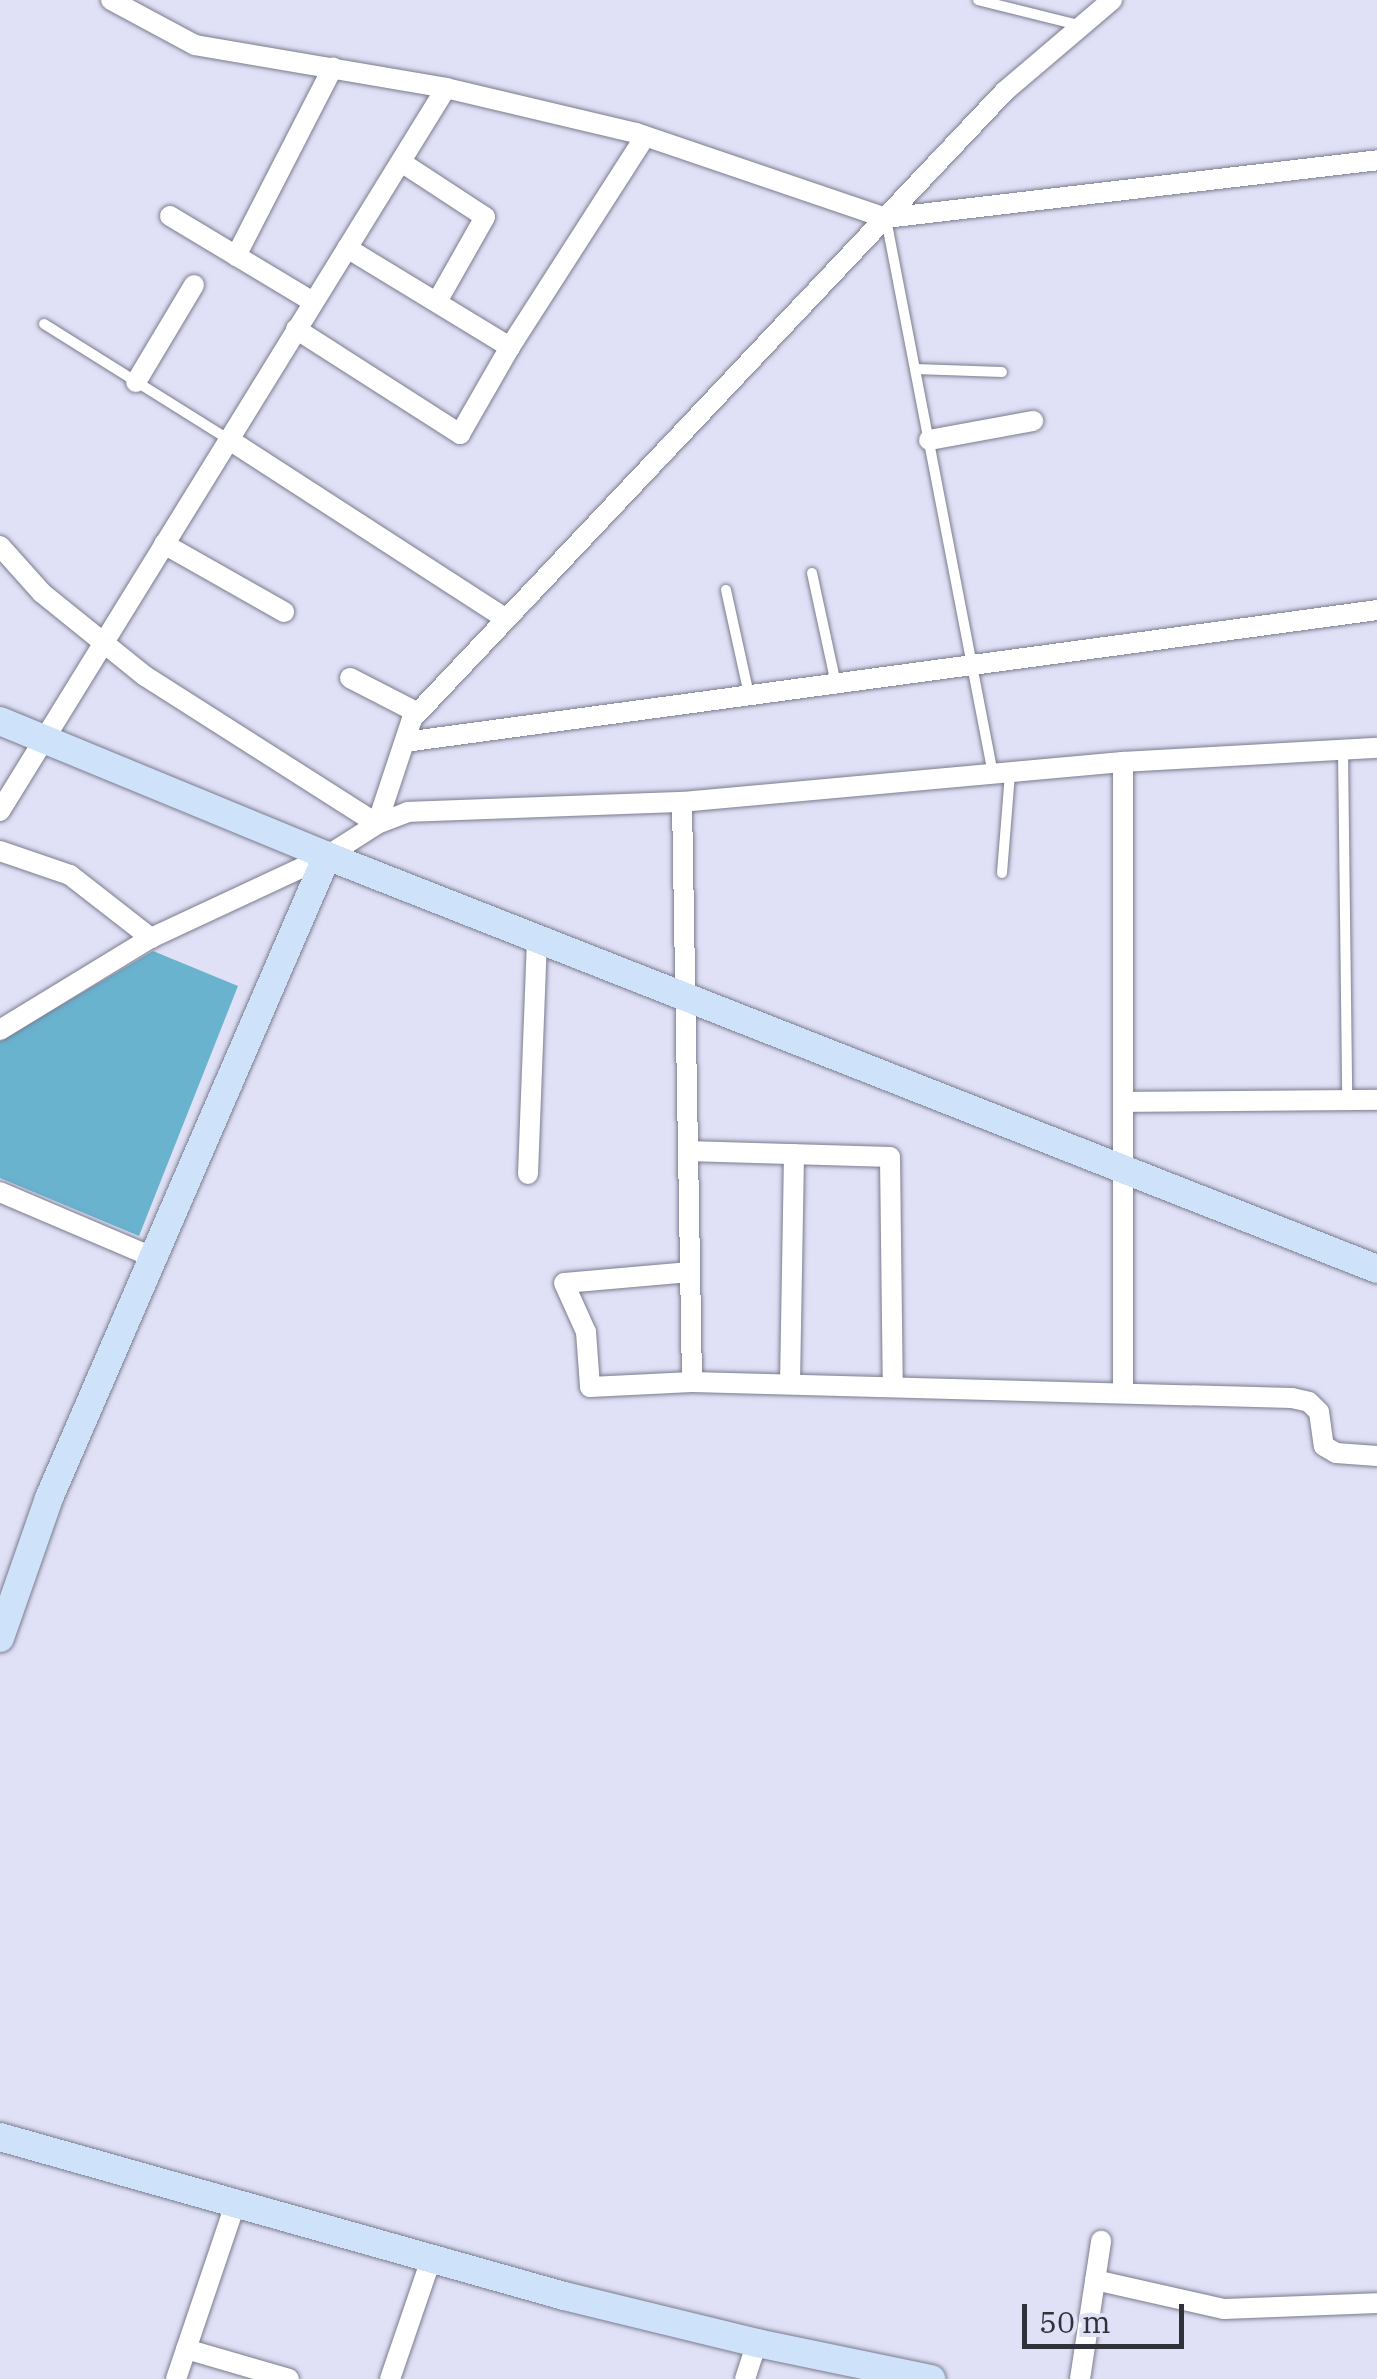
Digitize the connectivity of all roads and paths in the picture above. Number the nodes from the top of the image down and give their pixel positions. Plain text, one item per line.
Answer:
1 (111, 0) edge
2 (978, 0) edge
3 (1112, 0) edge
4 (1078, 25) junction
5 (333, 68) junction
6 (446, 88) junction
7 (645, 136) junction
8 (1377, 160) edge
9 (400, 162) junction
10 (170, 216) dead end
11 (886, 218) junction
12 (346, 248) junction
13 (236, 256) junction
14 (194, 285) dead end
15 (438, 300) junction
16 (313, 302) junction
17 (44, 324) dead end
18 (296, 330) junction
19 (510, 347) junction
20 (915, 369) junction
21 (1002, 372) dead end
22 (136, 382) junction
23 (1032, 421) dead end
24 (228, 439) junction
25 (928, 440) junction
26 (164, 544) junction
27 (0, 546) edge
28 (812, 573) dead end
29 (726, 590) dead end
30 (1377, 610) edge
31 (284, 612) dead end
32 (505, 618) junction
33 (102, 643) junction
34 (972, 665) junction
35 (350, 678) dead end
36 (836, 684) junction
37 (749, 696) junction
38 (418, 713) junction
39 (0, 722) edge
40 (46, 740) junction
41 (405, 742) junction
42 (1377, 748) edge
43 (1342, 750) junction
44 (1123, 762) junction
45 (1002, 774) junction
46 (682, 802) junction
47 (0, 812) edge
48 (377, 824) junction
49 (0, 852) edge
50 (327, 856) junction
51 (1002, 873) dead end
52 (151, 938) junction
53 (537, 938) junction
54 (686, 995) junction
55 (0, 1030) edge
56 (1347, 1099) junction
57 (1377, 1100) edge
58 (1124, 1102) junction
59 (688, 1151) junction
60 (794, 1154) junction
61 (1124, 1166) junction
62 (528, 1174) dead end
63 (0, 1192) edge
64 (154, 1258) junction
65 (1377, 1269) edge
66 (690, 1272) junction
67 (692, 1382) junction
68 (790, 1384) junction
69 (893, 1387) junction
70 (1123, 1393) junction
71 (1377, 1456) edge
72 (0, 1638) edge
73 (0, 2137) edge
74 (235, 2205) junction
75 (1101, 2241) dead end
76 (431, 2259) junction
77 (1095, 2280) junction
78 (1377, 2303) edge
79 (757, 2343) junction
80 (186, 2349) junction
81 (176, 2379) edge
82 (289, 2379) edge
83 (390, 2379) edge
84 (744, 2379) edge
85 (931, 2379) edge
86 (1080, 2379) edge

1 - 5 street
2 - 4 lane
3 - 4 street
4 - 11 street
5 - 6 street
5 - 13 street
6 - 7 street
6 - 9 street
7 - 11 street
7 - 19 street
8 - 11 street
9 - 12 street
9 - 15 street
10 - 13 street
11 - 20 lane
11 - 32 street
12 - 15 street
12 - 16 street
13 - 16 street
14 - 22 street
15 - 19 street
16 - 18 street
17 - 22 lane
18 - 19 street
18 - 24 street
20 - 21 lane
20 - 25 lane
22 - 24 lane
23 - 25 street
24 - 26 street
24 - 32 street
25 - 34 lane
26 - 31 street
26 - 33 street
27 - 33 street
28 - 36 lane
29 - 37 lane
30 - 34 street
32 - 38 street
33 - 40 street
33 - 48 street
34 - 36 street
34 - 45 lane
35 - 38 street
36 - 37 street
37 - 41 street
38 - 41 street
39 - 40 street
40 - 47 street
40 - 50 street
41 - 48 street
42 - 43 street
43 - 44 street
43 - 56 lane
44 - 45 street
44 - 58 street
45 - 46 street
45 - 51 lane
46 - 48 street
46 - 54 street
48 - 50 street
49 - 52 street
50 - 52 street
50 - 53 street
50 - 64 street
52 - 55 street
53 - 54 street
53 - 62 street
54 - 59 street
54 - 61 street
56 - 57 street
56 - 58 street
58 - 61 street
59 - 60 street
59 - 66 street
60 - 68 street
60 - 69 street
61 - 65 street
61 - 70 street
63 - 64 street
64 - 72 street
66 - 67 street
66 - 67 street
67 - 68 street
68 - 69 street
69 - 70 street
70 - 71 street
73 - 74 street
74 - 76 street
74 - 80 street
75 - 77 street
76 - 79 street
76 - 83 street
77 - 78 street
77 - 86 street
79 - 84 street
79 - 85 street
80 - 81 street
80 - 82 street

